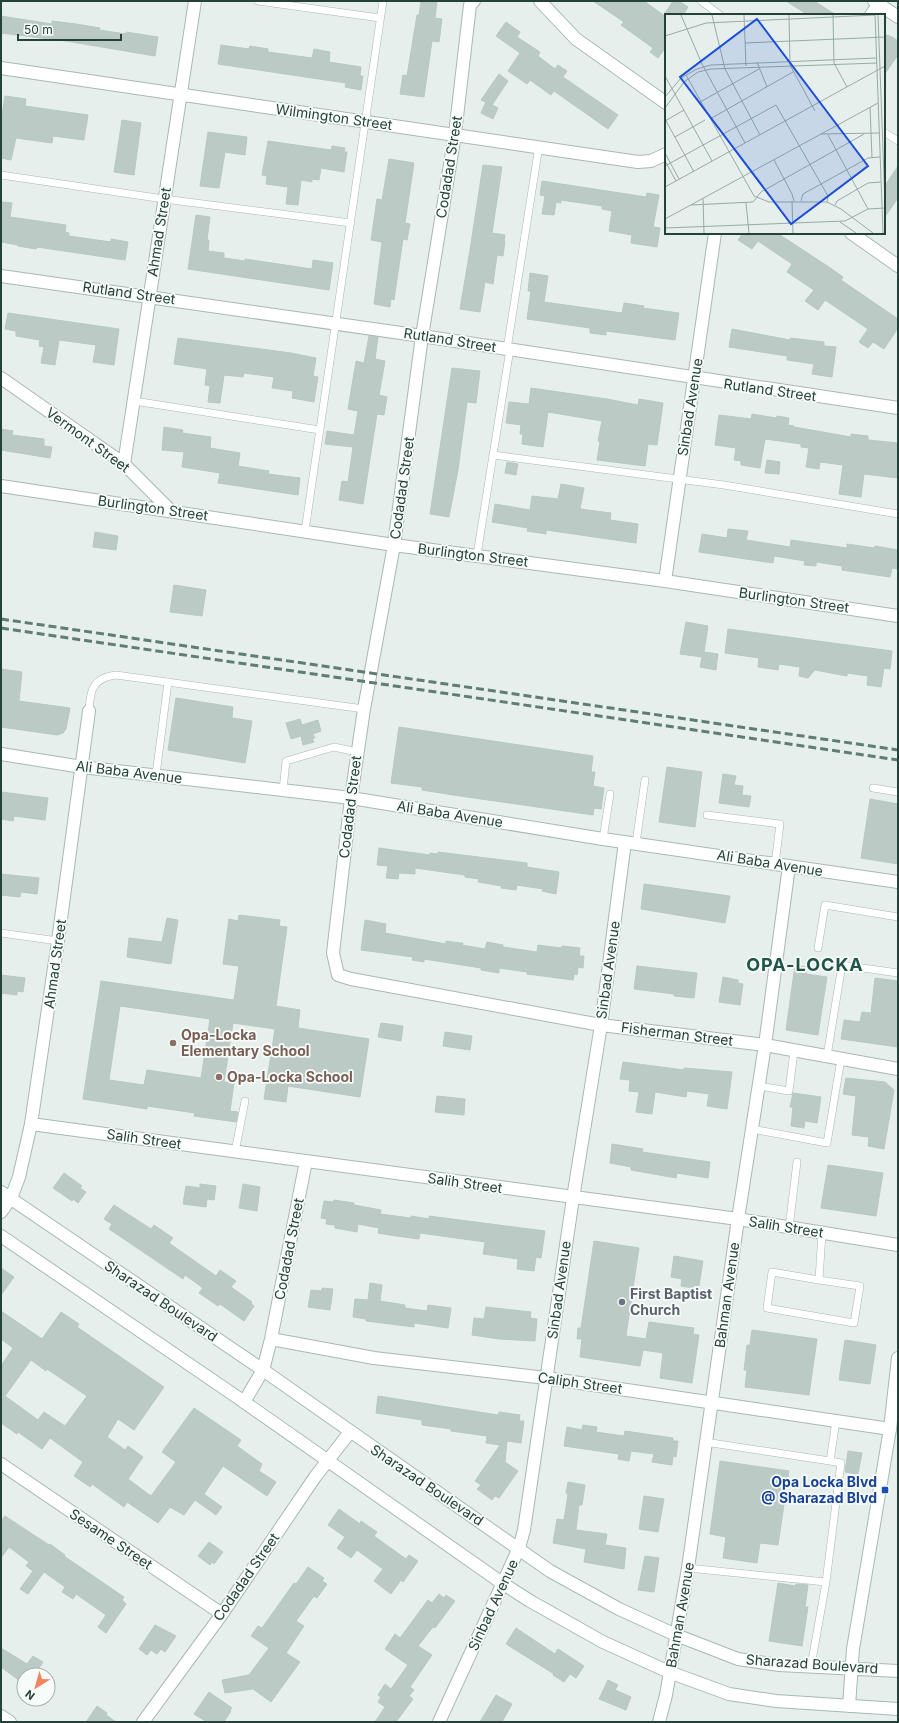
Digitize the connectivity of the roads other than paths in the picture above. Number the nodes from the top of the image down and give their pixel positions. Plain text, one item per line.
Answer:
1 (195, 1) edge
2 (258, 1) edge
3 (383, 1) edge
4 (474, 1) edge
5 (540, 1) edge
6 (701, 1) edge
7 (878, 2) edge
8 (719, 14) edge
9 (872, 14) edge
10 (898, 17) edge
11 (380, 18) junction
12 (1, 68) edge
13 (181, 95) junction
14 (665, 102) edge
15 (365, 121) junction
16 (885, 133) edge
17 (456, 134) junction
18 (898, 141) edge
19 (539, 146) junction
20 (665, 154) edge
21 (1, 175) edge
22 (164, 199) junction
23 (351, 223) junction
24 (715, 234) edge
25 (852, 234) edge
26 (898, 266) edge
27 (1, 276) edge
28 (150, 296) junction
29 (335, 323) junction
30 (422, 336) junction
31 (509, 349) junction
32 (1, 378) edge
33 (695, 378) junction
34 (134, 401) junction
35 (898, 408) edge
36 (320, 430) junction
37 (493, 454) junction
38 (124, 464) junction
39 (679, 480) junction
40 (1, 486) edge
41 (170, 510) junction
42 (898, 514) edge
43 (305, 531) junction
44 (394, 545) junction
45 (477, 555) junction
46 (665, 581) junction
47 (898, 616) edge
48 (168, 682) junction
49 (364, 709) junction
50 (89, 712) joint
51 (357, 752) junction
52 (1, 754) edge
53 (82, 767) junction
54 (156, 775) junction
55 (645, 780) dead end
56 (873, 788) dead end
57 (283, 790) junction
58 (898, 792) edge
59 (610, 794) dead end
60 (350, 798) junction
61 (708, 815) dead end
62 (603, 839) junction
63 (631, 843) junction
64 (775, 864) junction
65 (789, 866) junction
66 (898, 882) edge
67 (898, 917) edge
68 (1, 933) edge
69 (58, 941) junction
70 (818, 948) dead end
71 (898, 973) edge
72 (338, 975) joint
73 (601, 1025) junction
74 (765, 1046) junction
75 (794, 1050) junction
76 (827, 1056) junction
77 (840, 1059) junction
78 (898, 1069) edge
79 (758, 1086) junction
80 (245, 1102) dead end
81 (31, 1124) junction
82 (752, 1129) junction
83 (236, 1152) junction
84 (306, 1162) junction
85 (797, 1162) dead end
86 (6, 1195) edge
87 (573, 1198) junction
88 (1, 1212) edge
89 (738, 1219) junction
90 (789, 1228) junction
91 (822, 1233) junction
92 (1, 1236) edge
93 (898, 1245) edge
94 (819, 1280) junction
95 (271, 1339) junction
96 (898, 1358) edge
97 (263, 1370) junction
98 (546, 1378) junction
99 (244, 1402) junction
100 (711, 1402) junction
101 (836, 1421) junction
102 (890, 1429) junction
103 (350, 1432) junction
104 (705, 1442) junction
105 (327, 1461) junction
106 (830, 1461) junction
107 (1, 1464) edge
108 (519, 1548) junction
109 (688, 1568) junction
110 (826, 1582) junction
111 (502, 1583) junction
112 (222, 1614) junction
113 (676, 1634) junction
114 (811, 1666) junction
115 (851, 1668) junction
116 (898, 1671) edge
117 (670, 1672) junction
118 (849, 1706) junction
119 (898, 1709) edge
120 (1, 1716) edge
121 (10, 1722) edge
122 (143, 1722) edge
123 (439, 1722) edge
124 (659, 1722) edge

1 - 13 street, Ahmad Street
2 - 11 lane
3 - 11 lane
4 - 17 street, Codadad Street
5 - 14 street
6 - 8 lane
7 - 9 street
7 - 10 street
11 - 15 lane
12 - 13 street, Wilmington Street
13 - 15 street, Wilmington Street
13 - 22 street, Ahmad Street
15 - 17 street, Wilmington Street
15 - 23 lane
16 - 18 lane
17 - 19 street, Wilmington Street
17 - 30 street, Codadad Street
19 - 20 street, Wilmington Street
19 - 31 lane
21 - 22 lane
22 - 23 lane
22 - 28 street, Ahmad Street
23 - 29 lane
24 - 33 street, Sinbad Avenue
25 - 26 street
27 - 28 street, Rutland Street
28 - 29 street, Rutland Street
28 - 34 street, Ahmad Street
29 - 30 street, Rutland Street
29 - 36 lane
30 - 31 street, Rutland Street
30 - 44 street, Codadad Street
31 - 33 street, Rutland Street
31 - 37 lane
32 - 38 street, Vermont Street
33 - 35 street, Rutland Street
33 - 39 street, Sinbad Avenue
34 - 36 lane
34 - 38 street, Ahmad Street
36 - 43 lane
37 - 39 lane
37 - 45 lane
38 - 41 street, Vermont Street
39 - 42 lane
39 - 46 street, Sinbad Avenue
40 - 41 street, Burlington Street
41 - 43 street, Burlington Street
43 - 44 street, Burlington Street
44 - 45 street, Burlington Street
44 - 49 street, Codadad Street
45 - 46 street, Burlington Street
46 - 47 street, Burlington Street
48 - 49 lane
48 - 50 lane
48 - 54 lane
49 - 51 street, Codadad Street
50 - 53 street, Ahmad Street
51 - 57 lane
51 - 60 street, Codadad Street
52 - 53 street, Ali Baba Avenue
53 - 54 street, Ali Baba Avenue
53 - 69 street, Ahmad Street
54 - 57 street, Ali Baba Avenue
55 - 63 lane
56 - 58 lane
57 - 60 street, Ali Baba Avenue
59 - 62 lane
60 - 62 street, Ali Baba Avenue
60 - 72 street, Codadad Street
61 - 64 lane
62 - 63 street, Ali Baba Avenue
63 - 64 street, Ali Baba Avenue
63 - 73 street, Sinbad Avenue
64 - 65 street, Ali Baba Avenue
65 - 66 street, Ali Baba Avenue
65 - 74 street, Bahman Avenue
67 - 70 lane
68 - 69 lane
69 - 81 street, Ahmad Street
71 - 76 lane
72 - 73 street, Fisherman Street
73 - 74 street, Fisherman Street
73 - 87 street, Sinbad Avenue
74 - 75 street, Fisherman Street
74 - 79 street, Bahman Avenue
75 - 76 street, Fisherman Street
75 - 79 lane
76 - 77 street, Fisherman Street
77 - 78 street, Fisherman Street
77 - 82 lane
79 - 82 street, Bahman Avenue
80 - 83 lane
81 - 83 street, Salih Street
81 - 86 street, Ahmad Street
82 - 89 street, Bahman Avenue
83 - 84 street, Salih Street
84 - 87 street, Salih Street
84 - 95 street, Codadad Street
85 - 90 lane
86 - 88 street, Ahmad Street
86 - 97 street, Sharazad Boulevard
87 - 89 street, Salih Street
87 - 98 street, Sinbad Avenue
89 - 90 street, Salih Street
89 - 100 street, Bahman Avenue
90 - 91 street, Salih Street
91 - 93 street, Salih Street
91 - 94 lane
92 - 99 street
94 - 94 lane
95 - 97 street, Codadad Street
95 - 98 street, Caliph Street
96 - 102 street
97 - 99 street, Codadad Street
97 - 103 street, Sharazad Boulevard
98 - 100 street, Caliph Street
98 - 108 street, Sinbad Avenue
99 - 105 street
100 - 101 street, Caliph Street
100 - 104 street, Bahman Avenue
101 - 102 street, Caliph Street
101 - 106 lane
102 - 115 street
103 - 105 street, Codadad Street
103 - 108 street, Sharazad Boulevard
104 - 106 lane
104 - 109 street, Bahman Avenue
105 - 111 street
105 - 112 street, Codadad Street
106 - 110 lane
107 - 112 street, Sesame Street
108 - 111 street, Sinbad Avenue
108 - 113 street, Sharazad Boulevard
109 - 110 lane
109 - 113 street, Bahman Avenue
110 - 114 lane
111 - 117 street
111 - 123 street, Sinbad Avenue
112 - 122 street, Codadad Street
113 - 114 street, Sharazad Boulevard
113 - 117 street, Bahman Avenue
114 - 115 street, Sharazad Boulevard
115 - 116 street, Sharazad Boulevard
115 - 118 street
117 - 118 street
117 - 124 street, Bahman Avenue
118 - 119 street
120 - 121 street

